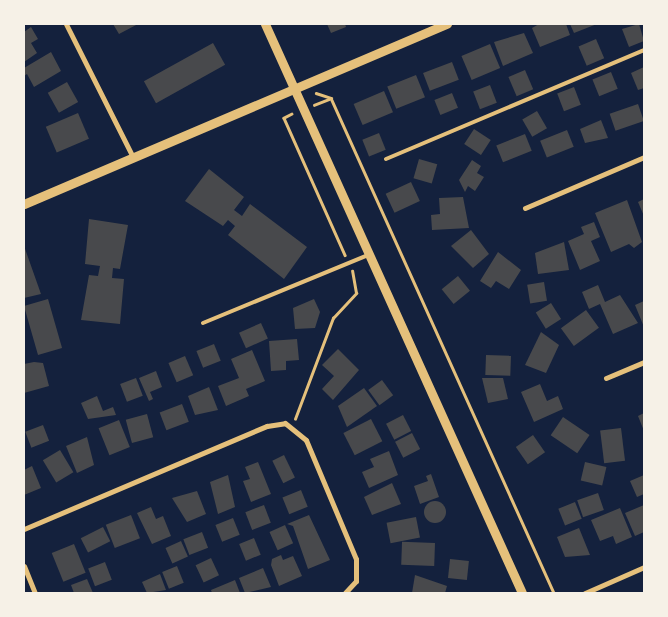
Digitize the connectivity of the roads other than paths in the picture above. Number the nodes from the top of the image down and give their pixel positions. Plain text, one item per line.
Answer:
1 (66, 24) edge
2 (265, 24) edge
3 (447, 24) edge
4 (644, 50) edge
5 (297, 86) junction
6 (133, 157) junction
7 (644, 157) edge
8 (386, 159) dead end
9 (24, 204) edge
10 (525, 208) dead end
11 (370, 254) junction
12 (203, 323) dead end
13 (644, 362) edge
14 (606, 378) dead end
15 (24, 529) edge
16 (24, 566) edge
17 (644, 568) edge
18 (35, 593) edge
19 (345, 593) edge
20 (522, 593) edge
21 (585, 593) edge

1 - 6 street
2 - 5 street
3 - 5 street
4 - 8 lane
5 - 6 street
5 - 11 street
6 - 9 street
7 - 10 street
11 - 12 lane
11 - 20 street
13 - 14 street
15 - 19 street
16 - 18 street
17 - 21 street

